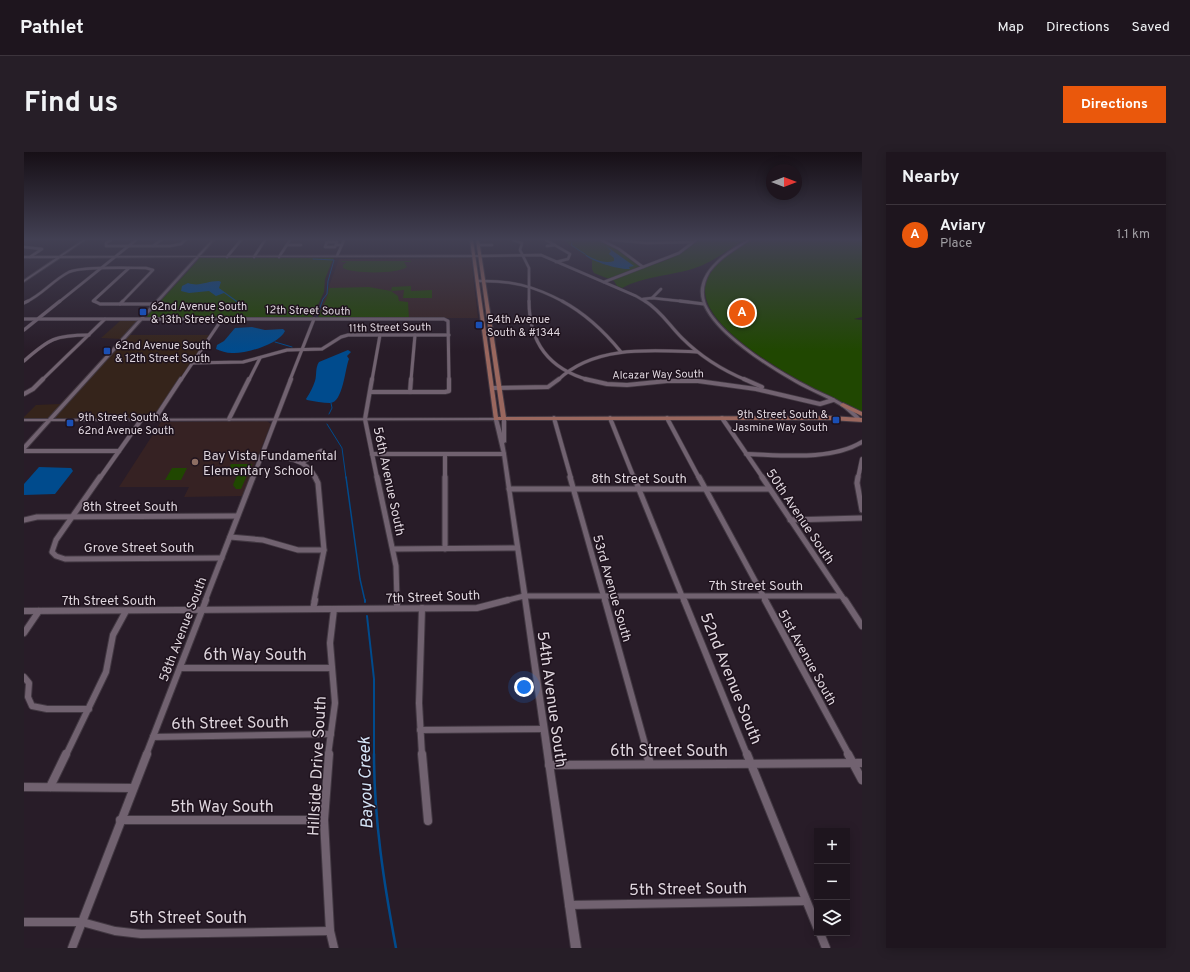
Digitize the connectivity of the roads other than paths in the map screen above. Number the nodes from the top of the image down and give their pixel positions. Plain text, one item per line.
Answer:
1 (62, 277) edge
2 (90, 277) edge
3 (119, 277) edge
4 (147, 277) edge
5 (180, 277) edge
6 (477, 277) edge
7 (483, 277) edge
8 (529, 277) edge
9 (592, 277) edge
10 (616, 277) joint
11 (707, 277) edge
12 (477, 281) junction
13 (483, 281) junction
14 (604, 282) junction
15 (528, 287) junction
16 (618, 288) junction
17 (661, 289) dead end
18 (652, 298) junction
19 (643, 300) junction
20 (24, 303) edge
21 (120, 304) junction
22 (155, 304) junction
23 (704, 304) junction
24 (24, 319) edge
25 (38, 319) junction
26 (105, 319) junction
27 (141, 319) junction
28 (222, 319) junction
29 (314, 319) junction
30 (482, 319) junction
31 (489, 319) junction
32 (24, 330) edge
33 (89, 335) junction
34 (380, 335) junction
35 (415, 335) junction
36 (448, 335) junction
37 (302, 349) junction
38 (621, 352) junction
39 (697, 352) junction
40 (260, 358) junction
41 (24, 361) edge
42 (192, 363) junction
43 (567, 372) junction
44 (492, 388) junction
45 (499, 388) junction
46 (370, 392) junction
47 (410, 392) junction
48 (24, 394) edge
49 (781, 394) junction
50 (832, 400) junction
51 (843, 405) joint
52 (496, 418) junction
53 (554, 418) junction
54 (610, 418) junction
55 (666, 418) junction
56 (722, 418) junction
57 (861, 418) edge
58 (229, 419) junction
59 (274, 419) junction
60 (365, 419) junction
61 (504, 419) junction
62 (24, 420) edge
63 (49, 420) junction
64 (141, 420) junction
65 (154, 420) junction
66 (862, 426) edge
67 (862, 442) edge
68 (24, 448) edge
69 (24, 451) edge
70 (119, 451) junction
71 (320, 451) dead end
72 (372, 454) junction
73 (445, 454) junction
74 (504, 454) junction
75 (746, 454) junction
76 (260, 456) junction
77 (862, 460) edge
78 (303, 462) junction
79 (704, 488) junction
80 (769, 488) junction
81 (509, 489) junction
82 (574, 489) junction
83 (639, 489) junction
84 (862, 510) edge
85 (237, 516) junction
86 (72, 517) junction
87 (862, 518) edge
88 (24, 520) edge
89 (790, 520) junction
90 (230, 537) junction
91 (517, 548) junction
92 (393, 549) junction
93 (445, 549) junction
94 (324, 550) junction
95 (222, 558) junction
96 (682, 595) junction
97 (524, 596) junction
98 (604, 596) junction
99 (761, 596) junction
100 (842, 596) junction
101 (397, 608) junction
102 (422, 608) junction
103 (313, 609) junction
104 (334, 609) junction
105 (202, 610) junction
106 (24, 611) edge
107 (39, 611) junction
108 (126, 611) junction
109 (862, 626) edge
110 (24, 633) edge
111 (180, 668) junction
112 (331, 668) junction
113 (24, 677) edge
114 (89, 709) junction
115 (544, 729) junction
116 (420, 730) junction
117 (331, 734) junction
118 (153, 737) junction
119 (751, 763) junction
120 (862, 763) edge
121 (650, 764) junction
122 (854, 764) junction
123 (549, 765) junction
124 (862, 780) edge
125 (24, 787) edge
126 (50, 787) junction
127 (134, 788) junction
128 (120, 820) junction
129 (324, 820) junction
130 (428, 821) dead end
131 (806, 901) junction
132 (569, 905) junction
133 (814, 920) edge
134 (24, 922) edge
135 (82, 922) junction
136 (330, 931) junction
137 (821, 936) edge
138 (72, 948) edge
139 (334, 948) edge
140 (576, 948) edge
141 (826, 948) edge

1 - 20 street
2 - 25 street
3 - 21 street
4 - 21 street
5 - 22 street
6 - 12 main road, 54th Avenue South
7 - 13 main road, 54th Avenue South
8 - 15 street, Alcazar Way South
9 - 14 street
10 - 14 street
10 - 16 street
11 - 23 street
12 - 13 street
12 - 30 main road, 54th Avenue South
13 - 15 street
13 - 31 main road, 54th Avenue South
14 - 16 street
15 - 38 street
15 - 43 street, Alcazar Way South
16 - 19 street
17 - 18 street
18 - 19 street
18 - 23 street
19 - 39 street
21 - 22 street
22 - 27 street
23 - 50 street
24 - 25 street, 12th Street South
25 - 26 street, 12th Street South
25 - 32 street
26 - 27 street, 12th Street South
26 - 33 street
27 - 28 street, 12th Street South
27 - 63 street
28 - 29 street, 12th Street South
28 - 42 street
29 - 36 street, 12th Street South
29 - 37 street, 58th Avenue South
30 - 31 street
30 - 44 main road, 54th Avenue South
31 - 45 main road, 54th Avenue South
33 - 41 street
33 - 48 street
34 - 35 street, 11th Street South
34 - 37 street, 11th Street South
34 - 46 street, 56th Avenue South
35 - 36 street, 11th Street South
35 - 47 street
36 - 47 street
37 - 40 street, 11th Street South
37 - 59 street, 58th Avenue South
38 - 39 street
38 - 43 street
39 - 49 street
40 - 42 street, 11th Street South
40 - 58 street
42 - 65 street
43 - 45 street
43 - 49 street, Alcazar Way South
44 - 45 street
44 - 52 main road, 54th Avenue South
45 - 61 main road, 54th Avenue South
46 - 47 street
46 - 60 street, 56th Avenue South
49 - 50 street, Alcazar Way South
50 - 51 street
51 - 57 main road
52 - 60 street
52 - 61 main road
52 - 74 street, 54th Avenue South
53 - 54 main road
53 - 61 main road
53 - 82 street, 53rd Avenue South
54 - 55 main road
54 - 83 street, 52nd Avenue South
55 - 56 main road
55 - 79 street, 51st Avenue South
56 - 57 main road
56 - 75 street, 50th Avenue South
57 - 66 street
58 - 59 street
58 - 65 street
59 - 60 street
59 - 76 street, 58th Avenue South
60 - 72 street, 56th Avenue South
61 - 74 street, 54th Avenue South
62 - 63 street
63 - 64 street
63 - 68 street
64 - 65 street
64 - 70 street
67 - 75 street
69 - 70 street
70 - 86 street
71 - 78 street
72 - 73 street
72 - 92 street, 56th Avenue South
73 - 74 street
73 - 93 street
74 - 81 street, 54th Avenue South
75 - 80 street, 50th Avenue South
76 - 78 street
76 - 85 street, 58th Avenue South
77 - 84 street
78 - 94 street
79 - 80 street, 8th Street South
79 - 83 street, 8th Street South
79 - 99 street, 51st Avenue South
80 - 89 street, 50th Avenue South
81 - 82 street, 8th Street South
81 - 91 street, 54th Avenue South
82 - 83 street, 8th Street South
82 - 98 street, 53rd Avenue South
83 - 96 street, 52nd Avenue South
85 - 86 street, 8th Street South
85 - 90 street, 58th Avenue South
86 - 88 street, 8th Street South
86 - 95 street, Grove Street South
87 - 89 street
89 - 100 street, 50th Avenue South
90 - 94 street
90 - 95 street, 58th Avenue South
91 - 93 street
91 - 97 street, 54th Avenue South
92 - 93 street
92 - 101 street, 56th Avenue South
94 - 103 street
95 - 105 street, 58th Avenue South
96 - 98 street, 7th Street South
96 - 99 street, 7th Street South
96 - 119 street, 52nd Avenue South
97 - 98 street, 7th Street South
97 - 102 street, 7th Street South
97 - 115 street, 54th Avenue South
98 - 121 street, 53rd Avenue South
99 - 100 street, 7th Street South
99 - 122 street, 51st Avenue South
100 - 109 street, 50th Avenue South
101 - 102 street, 7th Street South
101 - 104 street, 7th Street South
102 - 116 street
103 - 104 street, 7th Street South
103 - 105 street, 7th Street South
104 - 112 street, Hillside Drive South
105 - 108 street, 7th Street South
105 - 111 street, 58th Avenue South
106 - 107 street, 7th Street South
107 - 108 street, 7th Street South
107 - 110 street
108 - 114 street
111 - 112 street, 6th Way South
111 - 118 street, 58th Avenue South
112 - 117 street, Hillside Drive South
113 - 114 street
114 - 126 street
115 - 116 street
115 - 123 street, 54th Avenue South
116 - 130 street
117 - 118 street, 6th Street South
117 - 129 street, Hillside Drive South
118 - 127 street, 58th Avenue South
119 - 121 street, 6th Street South
119 - 122 street, 6th Street South
119 - 131 street, 52nd Avenue South
120 - 122 street, 6th Street South
121 - 123 street, 6th Street South
122 - 124 street, 51st Avenue South
123 - 132 street, 54th Avenue South
125 - 126 street
126 - 127 street
127 - 128 street, 58th Avenue South
128 - 129 street, 5th Way South
128 - 135 street, 58th Avenue South
129 - 136 street, Hillside Drive South
131 - 132 street, 5th Street South
131 - 133 street, 52nd Avenue South
132 - 140 street, 54th Avenue South
134 - 135 street, 5th Street South
135 - 136 street, 5th Street South
135 - 138 street, 58th Avenue South
136 - 139 street, Hillside Drive South
137 - 141 street

